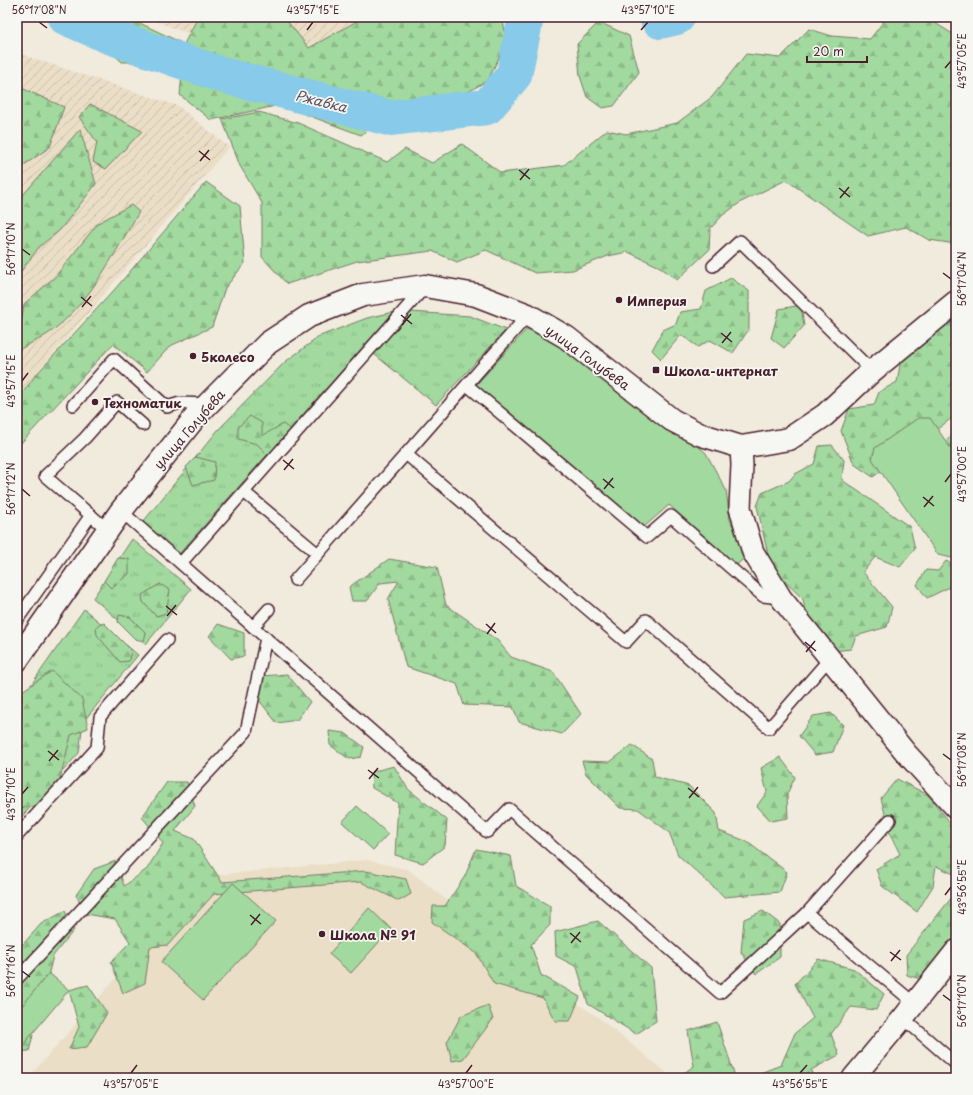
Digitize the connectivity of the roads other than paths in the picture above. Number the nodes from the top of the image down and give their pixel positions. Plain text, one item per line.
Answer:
1 (713, 266) dead end
2 (425, 286) junction
3 (956, 302) edge
4 (528, 315) junction
5 (872, 371) junction
6 (467, 385) junction
7 (208, 404) junction
8 (72, 405) dead end
9 (143, 425) dead end
10 (741, 447) junction
11 (406, 454) junction
12 (244, 492) junction
13 (121, 511) junction
14 (91, 515) junction
15 (108, 530) junction
16 (318, 554) junction
17 (181, 563) junction
18 (295, 580) dead end
19 (781, 598) junction
20 (270, 609) dead end
21 (17, 620) edge
22 (253, 627) junction
23 (266, 638) junction
24 (167, 640) dead end
25 (830, 658) junction
26 (17, 660) edge
27 (956, 808) edge
28 (890, 820) dead end
29 (17, 836) edge
30 (807, 913) junction
31 (956, 951) edge
32 (17, 979) edge
33 (909, 1011) junction
34 (956, 1064) edge
35 (853, 1078) edge

1 - 5 lane
2 - 4 street, улица Голубева
2 - 7 street, улица Голубева
2 - 12 lane
3 - 5 street, улица Голубева
4 - 6 lane
4 - 10 street, улица Голубева
5 - 10 street, улица Голубева
6 - 11 lane
6 - 19 lane
7 - 8 lane
7 - 13 street, улица Голубева
9 - 14 lane
10 - 19 street
11 - 16 lane
11 - 25 lane
12 - 16 lane
12 - 17 lane
13 - 15 street, улица Голубева
13 - 17 lane
14 - 15 lane
14 - 21 lane
15 - 26 street, улица Голубева
16 - 18 lane
17 - 22 lane
19 - 25 street
20 - 22 lane
22 - 23 lane
23 - 30 lane
23 - 32 lane
24 - 29 lane
25 - 27 street
28 - 30 lane
30 - 33 lane
31 - 33 street
33 - 34 lane
33 - 35 street

